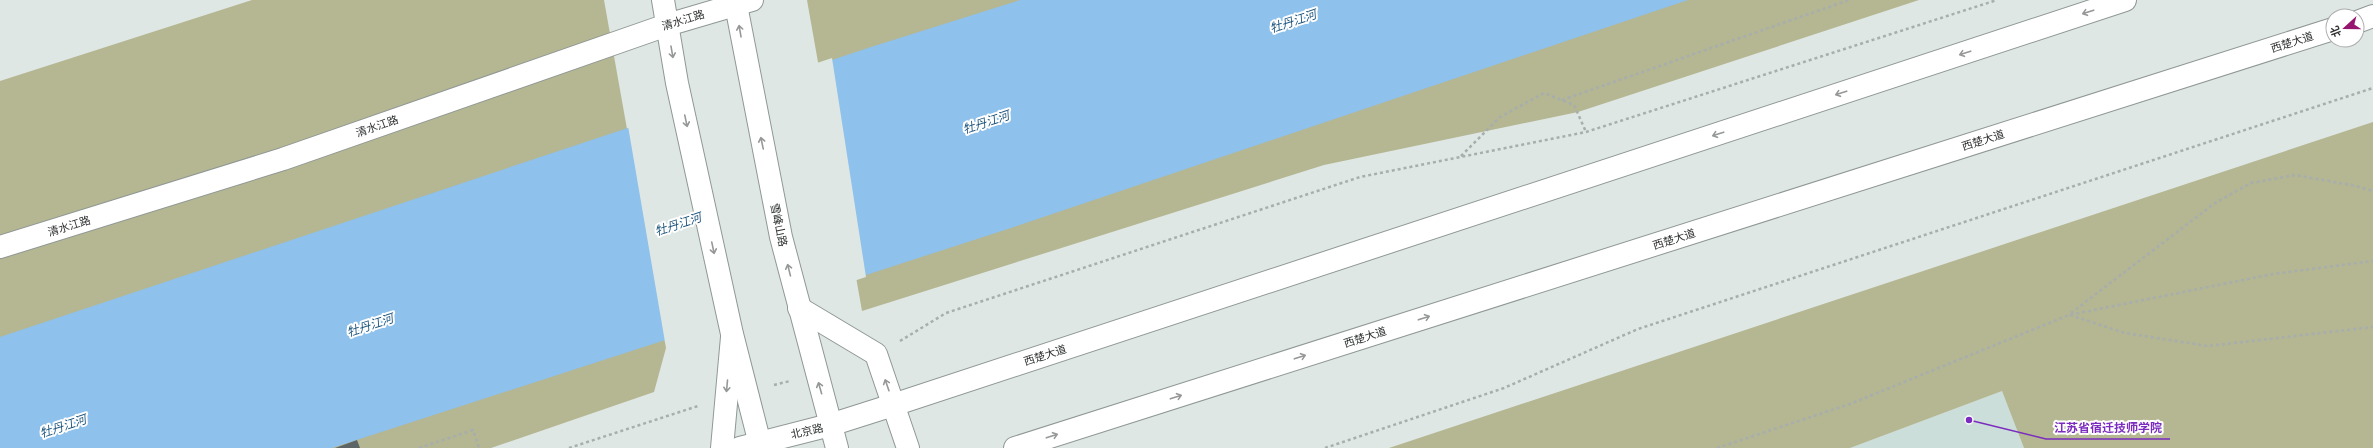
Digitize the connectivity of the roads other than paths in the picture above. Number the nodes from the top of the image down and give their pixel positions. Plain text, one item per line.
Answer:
1 (662, 0) edge
2 (2125, 0) edge
3 (741, 2) edge
4 (667, 25) junction
5 (2325, 32) edge
6 (0, 247) edge
7 (799, 308) junction
8 (737, 395) junction
9 (893, 405) junction
10 (830, 425) junction
11 (754, 446) edge
12 (722, 448) edge
13 (837, 448) edge
14 (908, 448) edge
15 (1015, 448) edge

1 - 4 main road
2 -> 9 main road, 西楚大道
3 - 4 main road, 清水江路
7 -> 3 main road, 雪峰山路
4 - 6 main road, 清水江路
4 -> 8 main road
15 -> 5 main road, 西楚大道
9 -> 7 main road
10 -> 7 main road, 雪峰山路
8 - 11 main road
8 -> 12 main road
9 - 10 main road, 西楚大道
9 - 14 main road
10 - 11 main road, 北京路
10 - 13 main road, 雪峰山路

